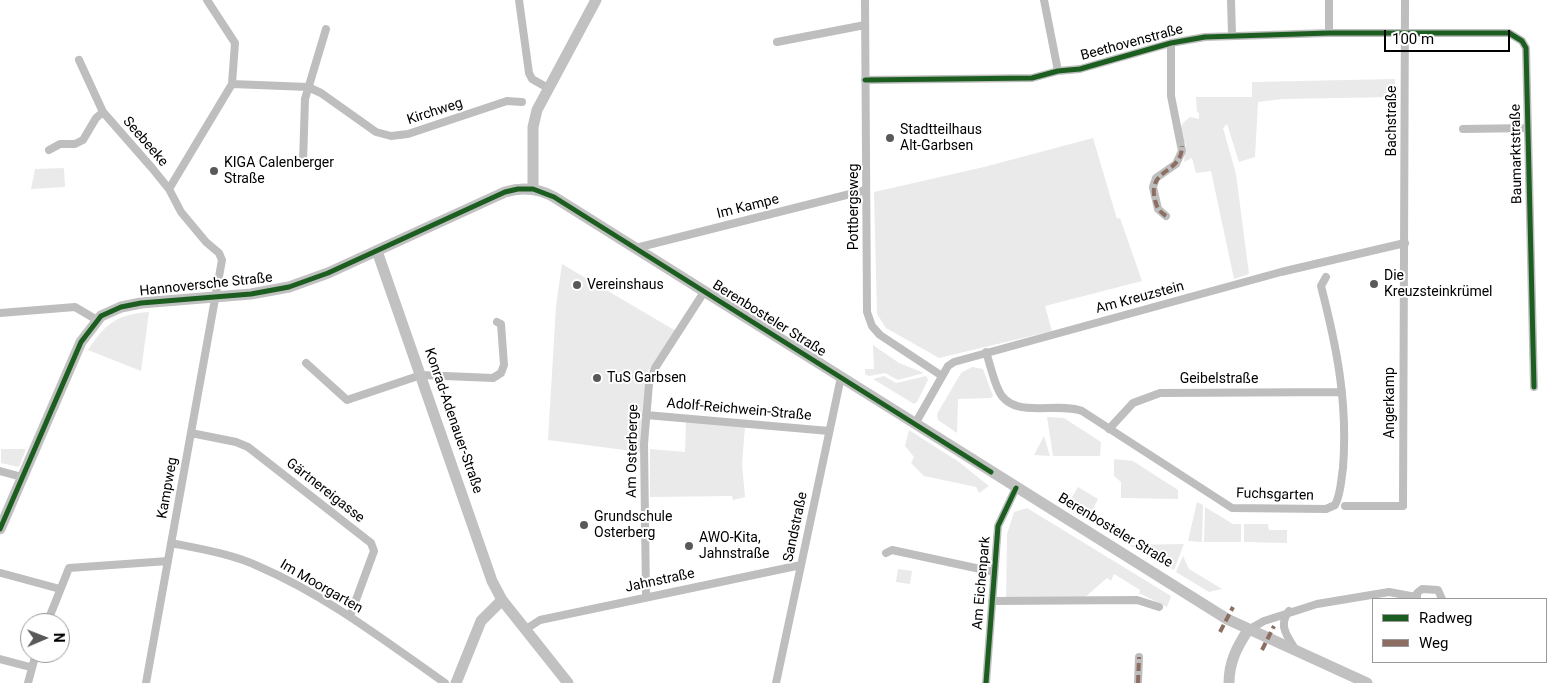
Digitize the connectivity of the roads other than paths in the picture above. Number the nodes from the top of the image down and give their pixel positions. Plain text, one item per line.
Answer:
1 (207, 0) edge
2 (519, 0) edge
3 (596, 0) edge
4 (865, 0) edge
5 (1044, 0) edge
6 (1231, 0) edge
7 (1329, 0) edge
8 (1405, 0) edge
9 (865, 25) junction
10 (326, 29) dead end
11 (1329, 33) junction
12 (1232, 34) junction
13 (1405, 34) junction
14 (778, 42) dead end
15 (1170, 43) junction
16 (79, 60) dead end
17 (1058, 71) junction
18 (866, 80) junction
19 (232, 84) junction
20 (308, 87) junction
21 (548, 88) junction
22 (522, 102) dead end
23 (103, 112) junction
24 (1528, 128) junction
25 (1463, 129) dead end
26 (49, 150) dead end
27 (303, 162) dead end
28 (169, 189) junction
29 (533, 189) junction
30 (866, 190) junction
31 (1166, 216) dead end
32 (1405, 243) junction
33 (636, 248) junction
34 (377, 251) junction
35 (1326, 278) dead end
36 (704, 292) junction
37 (216, 297) junction
38 (0, 313) edge
39 (97, 320) junction
40 (497, 322) dead end
41 (986, 352) junction
42 (306, 363) dead end
43 (421, 375) junction
44 (942, 376) junction
45 (841, 377) junction
46 (1534, 386) dead end
47 (1342, 392) junction
48 (646, 415) junction
49 (916, 424) junction
50 (1109, 428) junction
51 (829, 431) junction
52 (191, 433) junction
53 (0, 471) edge
54 (22, 477) junction
55 (1016, 488) junction
56 (1345, 506) dead end
57 (0, 529) edge
58 (171, 543) junction
59 (886, 552) dead end
60 (168, 561) junction
61 (801, 565) junction
62 (994, 572) junction
63 (1, 573) edge
64 (60, 589) junction
65 (646, 596) junction
66 (1417, 598) edge
67 (1442, 598) edge
68 (502, 600) junction
69 (992, 601) junction
70 (1159, 607) dead end
71 (1289, 611) junction
72 (51, 613) edge
73 (350, 616) junction
74 (526, 628) junction
75 (1248, 630) junction
76 (1296, 652) junction
77 (1138, 657) dead end
78 (0, 659) edge
79 (32, 663) edge
80 (30, 667) junction
81 (28, 683) edge
82 (146, 683) edge
83 (444, 683) edge
84 (456, 683) edge
85 (568, 683) edge
86 (776, 683) edge
87 (986, 683) edge
88 (1138, 683) edge
89 (1228, 683) edge
90 (1367, 683) edge

1 - 19 street
2 - 21 street
3 - 21 street
4 - 9 street, Pottbergsweg
5 - 17 street
6 - 12 street
7 - 11 street
8 - 13 street, Bachstraße
9 - 14 street
9 - 18 street, Pottbergsweg
10 - 20 street
11 - 12 street, Beethovenstraße
11 - 13 street, Beethovenstraße
12 - 15 street, Beethovenstraße
13 - 24 street, Baumarktstraße
13 - 32 street, Bachstraße
15 - 17 street, Beethovenstraße
15 - 31 street
16 - 23 street, Seebeeke
17 - 18 street, Beethovenstraße
18 - 30 street, Pottbergsweg
19 - 20 street, Kirchweg
19 - 28 street
20 - 22 street, Kirchweg
20 - 27 street
21 - 29 street
23 - 26 street, Seebeeke
23 - 28 street, Seebeeke
24 - 25 street, Baumarktstraße
24 - 46 street, Baumarktstraße
28 - 37 street, Seebeeke
29 - 33 street, Berenbosteler Straße
29 - 34 street, Hannoversche Straße
30 - 33 street, Im Kampe
30 - 44 street, Pottbergsweg
32 - 41 street, Am Kreuzstein
32 - 56 street, Angerkamp
33 - 36 street, Berenbosteler Straße
34 - 37 street, Hannoversche Straße
34 - 43 street, Konrad-Adenauer-Straße
35 - 47 street, Fuchsgarten
36 - 45 street, Berenbosteler Straße
36 - 48 street, Am Osterberge
37 - 39 street, Hannoversche Straße
37 - 52 street, Kampweg
38 - 39 street
39 - 54 street, Hannoversche Straße
40 - 43 street
41 - 44 street, Am Kreuzstein
41 - 50 street, Fuchsgarten
42 - 43 street
43 - 68 street, Konrad-Adenauer-Straße
44 - 49 street, Am Kreuzstein
45 - 49 street, Berenbosteler Straße
45 - 51 street, Sandstraße
47 - 50 street, Geibelstraße
47 - 50 street, Fuchsgarten
48 - 51 street, Adolf-Reichwein-Straße
48 - 65 street, Am Osterberge
49 - 55 street, Berenbosteler Straße
51 - 61 street, Sandstraße
52 - 58 street, Kampweg
52 - 73 street, Gärtnereigasse
53 - 54 street
54 - 57 street, Hannoversche Straße
55 - 62 street, Am Eichenpark
55 - 75 street, Berenbosteler Straße
58 - 60 street, Kampweg
58 - 73 street, Im Moorgarten
59 - 62 street, Am Eichenpark
60 - 64 street
60 - 82 street, Kampweg
61 - 65 street, Jahnstraße
61 - 86 street, Sandstraße
62 - 69 street, Am Eichenpark
63 - 64 street
64 - 72 street
65 - 74 street, Jahnstraße
66 - 67 street
66 - 71 street
68 - 74 street, Konrad-Adenauer-Straße
68 - 84 street
69 - 70 street, Am Eichenpark
69 - 87 street, Am Eichenpark
71 - 75 street
71 - 76 street
73 - 83 street, Im Moorgarten
74 - 85 street, Konrad-Adenauer-Straße
75 - 76 street, Berenbosteler Straße
75 - 89 street
76 - 90 street, Berenbosteler Straße
77 - 88 street
78 - 80 street
79 - 80 street
80 - 81 street

